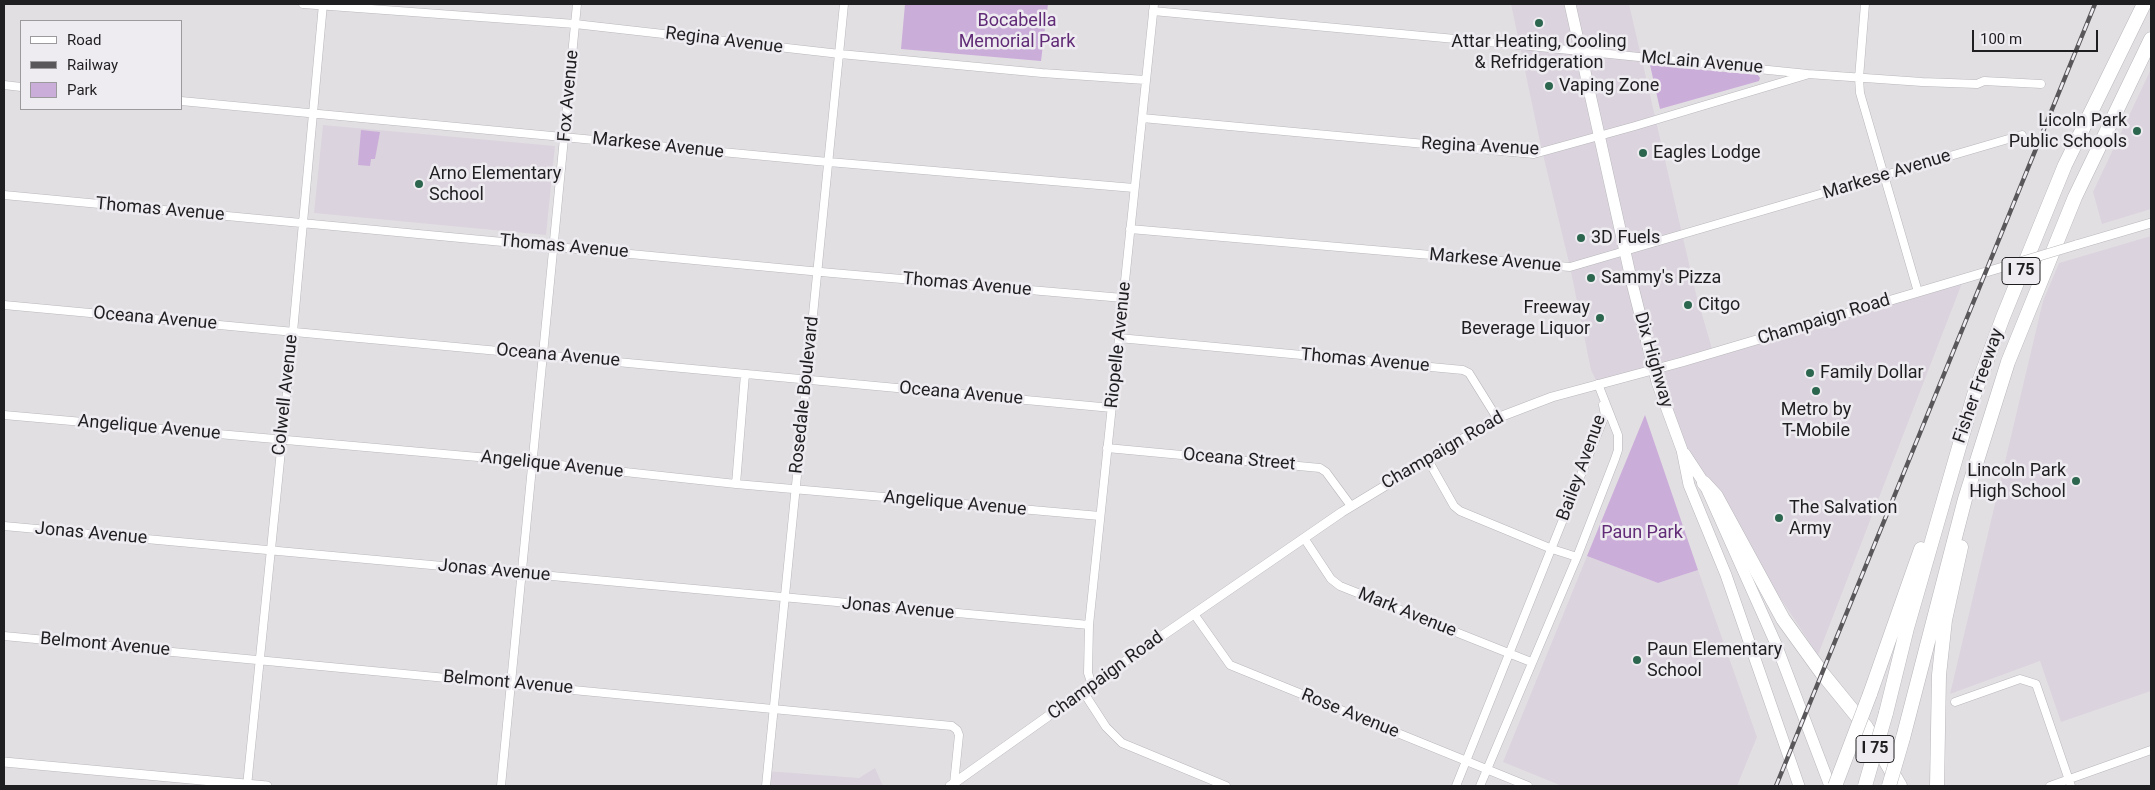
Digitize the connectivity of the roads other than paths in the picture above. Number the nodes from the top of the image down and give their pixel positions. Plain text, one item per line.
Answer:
1 (303, 4) edge
2 (577, 4) edge
3 (844, 4) edge
4 (1570, 4) edge
5 (1865, 4) edge
6 (2144, 4) edge
7 (323, 5) edge
8 (1154, 8) edge
9 (575, 24) junction
10 (2151, 38) edge
11 (1582, 52) junction
12 (840, 54) junction
13 (1808, 74) junction
14 (1859, 78) junction
15 (1145, 80) junction
16 (2041, 84) dead end
17 (4, 85) edge
18 (20, 87) edge
19 (182, 102) edge
20 (314, 114) junction
21 (1142, 118) junction
22 (2022, 135) dead end
23 (1600, 136) junction
24 (565, 137) junction
25 (829, 162) junction
26 (1884, 177) junction
27 (1134, 188) junction
28 (4, 195) edge
29 (303, 223) junction
30 (2151, 223) edge
31 (1130, 228) junction
32 (555, 245) junction
33 (1625, 252) junction
34 (818, 271) junction
35 (1918, 292) junction
36 (1123, 298) junction
37 (4, 305) edge
38 (293, 332) junction
39 (1119, 338) junction
40 (544, 355) junction
41 (1653, 369) junction
42 (745, 374) junction
43 (807, 380) junction
44 (1598, 384) junction
45 (1112, 408) junction
46 (4, 415) edge
47 (1496, 418) junction
48 (281, 440) junction
49 (1108, 448) junction
50 (1682, 450) junction
51 (1428, 460) junction
52 (533, 462) junction
53 (1704, 483) junction
54 (736, 484) junction
55 (795, 489) junction
56 (1944, 499) junction
57 (1351, 506) junction
58 (1961, 513) junction
59 (1100, 516) junction
60 (4, 526) edge
61 (1304, 538) junction
62 (1552, 550) junction
63 (270, 551) junction
64 (1577, 557) junction
65 (522, 573) junction
66 (784, 599) junction
67 (1194, 614) junction
68 (1090, 625) junction
69 (4, 636) edge
70 (1509, 654) junction
71 (259, 659) junction
72 (1531, 662) junction
73 (511, 683) junction
74 (1092, 685) junction
75 (1084, 693) junction
76 (1955, 702) dead end
77 (773, 708) junction
78 (2151, 750) edge
79 (1466, 761) junction
80 (4, 762) edge
81 (1487, 770) junction
82 (2070, 783) edge
83 (247, 785) edge
84 (952, 785) edge
85 (267, 786) edge
86 (501, 786) edge
87 (766, 786) edge
88 (1226, 786) edge
89 (1456, 786) edge
90 (1480, 786) edge
91 (1528, 786) edge
92 (1799, 786) edge
93 (1830, 786) edge
94 (1835, 786) edge
95 (1865, 786) edge
96 (1889, 786) edge
97 (1900, 786) edge
98 (1937, 786) edge
99 (2050, 786) edge

1 - 7 street, Regina Avenue
2 - 9 street, Fox Avenue
3 - 12 street, Rosedale Boulevard
4 - 11 main road, Dix Highway
5 - 14 street
6 - 56 highway, Fisher Freeway / I 75
7 - 9 street, Regina Avenue
7 - 20 street, Colwell Avenue
8 - 11 street, McLain Avenue
8 - 15 street, Riopelle Avenue
9 - 12 street, Regina Avenue
9 - 24 street, Fox Avenue
10 - 58 highway, Fisher Freeway / I 75
11 - 13 street, McLain Avenue
11 - 23 main road, Dix Highway
12 - 15 street, Regina Avenue
12 - 25 street, Rosedale Boulevard
13 - 14 street, McLain Avenue
13 - 23 street, Regina Avenue
14 - 16 street, McLain Avenue
14 - 26 street
15 - 21 street, Riopelle Avenue
17 - 18 street
19 - 20 street, Markese Avenue
20 - 24 street, Markese Avenue
20 - 29 street, Colwell Avenue
21 - 23 street, Regina Avenue
21 - 27 street, Riopelle Avenue
22 - 26 street, Markese Avenue
23 - 33 main road, Dix Highway
24 - 25 street, Markese Avenue
24 - 32 street, Fox Avenue
25 - 27 street, Markese Avenue
25 - 34 street, Rosedale Boulevard
26 - 33 street, Markese Avenue
26 - 35 street
27 - 31 street, Riopelle Avenue
28 - 29 street, Thomas Avenue
29 - 32 street, Thomas Avenue
29 - 38 street, Colwell Avenue
30 - 35 street, Champaign Road, bridge
31 - 33 street, Markese Avenue
31 - 36 street, Riopelle Avenue
32 - 34 street, Thomas Avenue
32 - 40 street, Fox Avenue
33 - 41 main road, Dix Highway
34 - 36 street, Thomas Avenue
34 - 43 street, Rosedale Boulevard
35 - 41 street, Champaign Road
36 - 39 street, Riopelle Avenue
37 - 38 street, Oceana Avenue
38 - 40 street, Oceana Avenue
38 - 48 street, Colwell Avenue
39 - 45 street, Riopelle Avenue
39 - 47 street, Thomas Avenue
40 - 42 street, Oceana Avenue
40 - 52 street, Fox Avenue
41 - 44 street, Champaign Road
41 - 50 main road, Dix Highway
42 - 43 street, Oceana Avenue
42 - 54 street
43 - 45 street, Oceana Avenue
43 - 55 street, Rosedale Boulevard
44 - 47 street, Champaign Road
44 - 62 street, Bailey Avenue
44 - 64 street, Bailey Avenue
45 - 49 street, Riopelle Avenue
46 - 48 street, Angelique Avenue
47 - 51 street, Champaign Road
48 - 52 street, Angelique Avenue
48 - 63 street, Colwell Avenue
49 - 57 street, Oceana Street
49 - 59 street, Riopelle Avenue
50 - 53 main road, Dix Highway
50 - 92 main road, Dix Highway
51 - 57 street, Champaign Road
51 - 62 street
52 - 54 street, Angelique Avenue
52 - 65 street, Fox Avenue
53 - 93 main road, Dix Highway
53 - 97 highway
54 - 55 street, Angelique Avenue
55 - 59 street, Angelique Avenue
55 - 66 street, Rosedale Boulevard
56 - 94 highway, bridge
56 - 95 highway, Fisher Freeway / I 75, bridge
57 - 61 street, Champaign Road
58 - 96 highway, Fisher Freeway / I 75, bridge
58 - 98 highway
59 - 68 street, Riopelle Avenue
60 - 63 street, Jonas Avenue
61 - 67 street, Champaign Road
61 - 70 street, Mark Avenue
62 - 64 street
62 - 70 street, Bailey Avenue
63 - 65 street, Jonas Avenue
63 - 71 street, Colwell Avenue
64 - 72 street, Bailey Avenue
65 - 66 street, Jonas Avenue
65 - 73 street, Fox Avenue
66 - 68 street, Jonas Avenue
66 - 77 street, Rosedale Boulevard
67 - 74 street, Champaign Road
67 - 79 street, Rose Avenue
68 - 74 street, Riopelle Avenue
69 - 71 street, Belmont Avenue
70 - 72 street, Mark Avenue
70 - 79 street, Bailey Avenue
71 - 73 street, Belmont Avenue
71 - 83 street, Colwell Avenue
72 - 81 street, Bailey Avenue
73 - 77 street, Belmont Avenue
73 - 86 street, Fox Avenue
74 - 75 street, Champaign Road
75 - 84 street, Champaign Road
75 - 88 street
76 - 82 street
77 - 84 street, Belmont Avenue
77 - 87 street, Rosedale Boulevard
78 - 82 street
79 - 81 street, Rose Avenue
79 - 89 street, Bailey Avenue
80 - 83 street
81 - 90 street, Bailey Avenue
81 - 91 street, Rose Avenue
82 - 99 street
83 - 85 street

